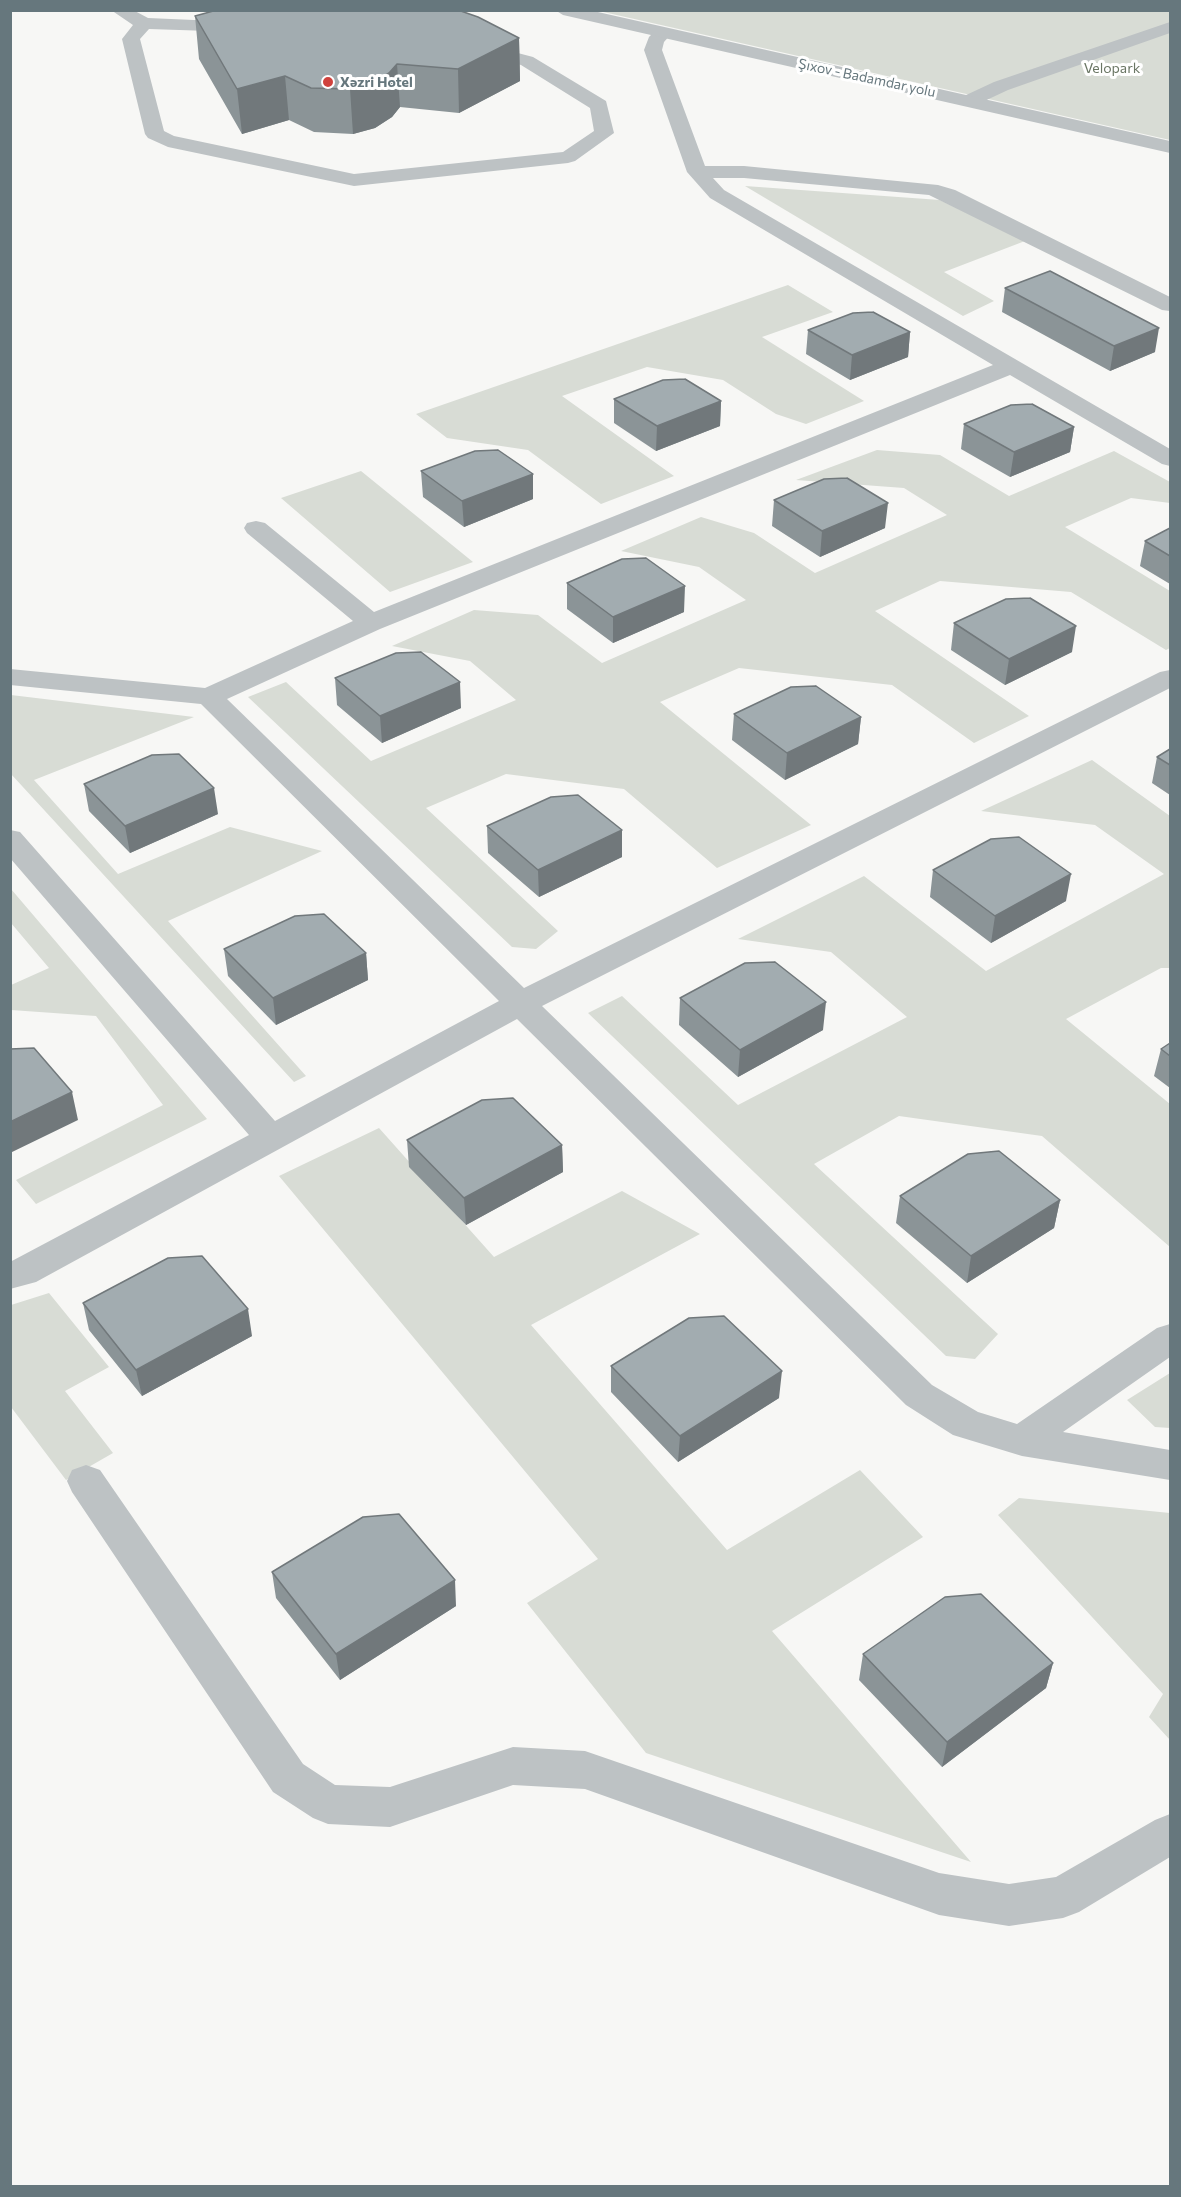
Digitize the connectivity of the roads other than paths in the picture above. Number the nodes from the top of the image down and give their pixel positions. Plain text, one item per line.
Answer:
1 (119, 10) edge
2 (563, 10) edge
3 (144, 23) junction
4 (260, 27) edge
5 (1170, 27) edge
6 (663, 33) junction
7 (462, 43) edge
8 (971, 100) junction
9 (1170, 147) edge
10 (697, 172) junction
11 (1170, 305) edge
12 (1011, 366) junction
13 (1170, 459) edge
14 (256, 528) dead end
15 (371, 623) junction
16 (10, 677) edge
17 (1170, 678) edge
18 (208, 697) junction
19 (10, 839) edge
20 (521, 1003) junction
21 (271, 1138) junction
22 (10, 1276) edge
23 (1170, 1338) edge
24 (1023, 1441) junction
25 (1170, 1466) edge
26 (86, 1481) dead end
27 (1170, 1834) edge

1 - 3 street
2 - 6 street, Şıxov - Badamdar yolu
3 - 4 street
3 - 7 street
5 - 8 street
6 - 8 street, Şıxov - Badamdar yolu
6 - 10 street
8 - 9 street, Şıxov - Badamdar yolu
10 - 11 street
10 - 12 street
12 - 13 street
12 - 15 street
14 - 15 street
15 - 18 street
16 - 18 street
17 - 20 street
18 - 20 street
19 - 21 street
20 - 21 street
20 - 24 street
21 - 22 street
23 - 24 street
24 - 25 street
26 - 27 street

